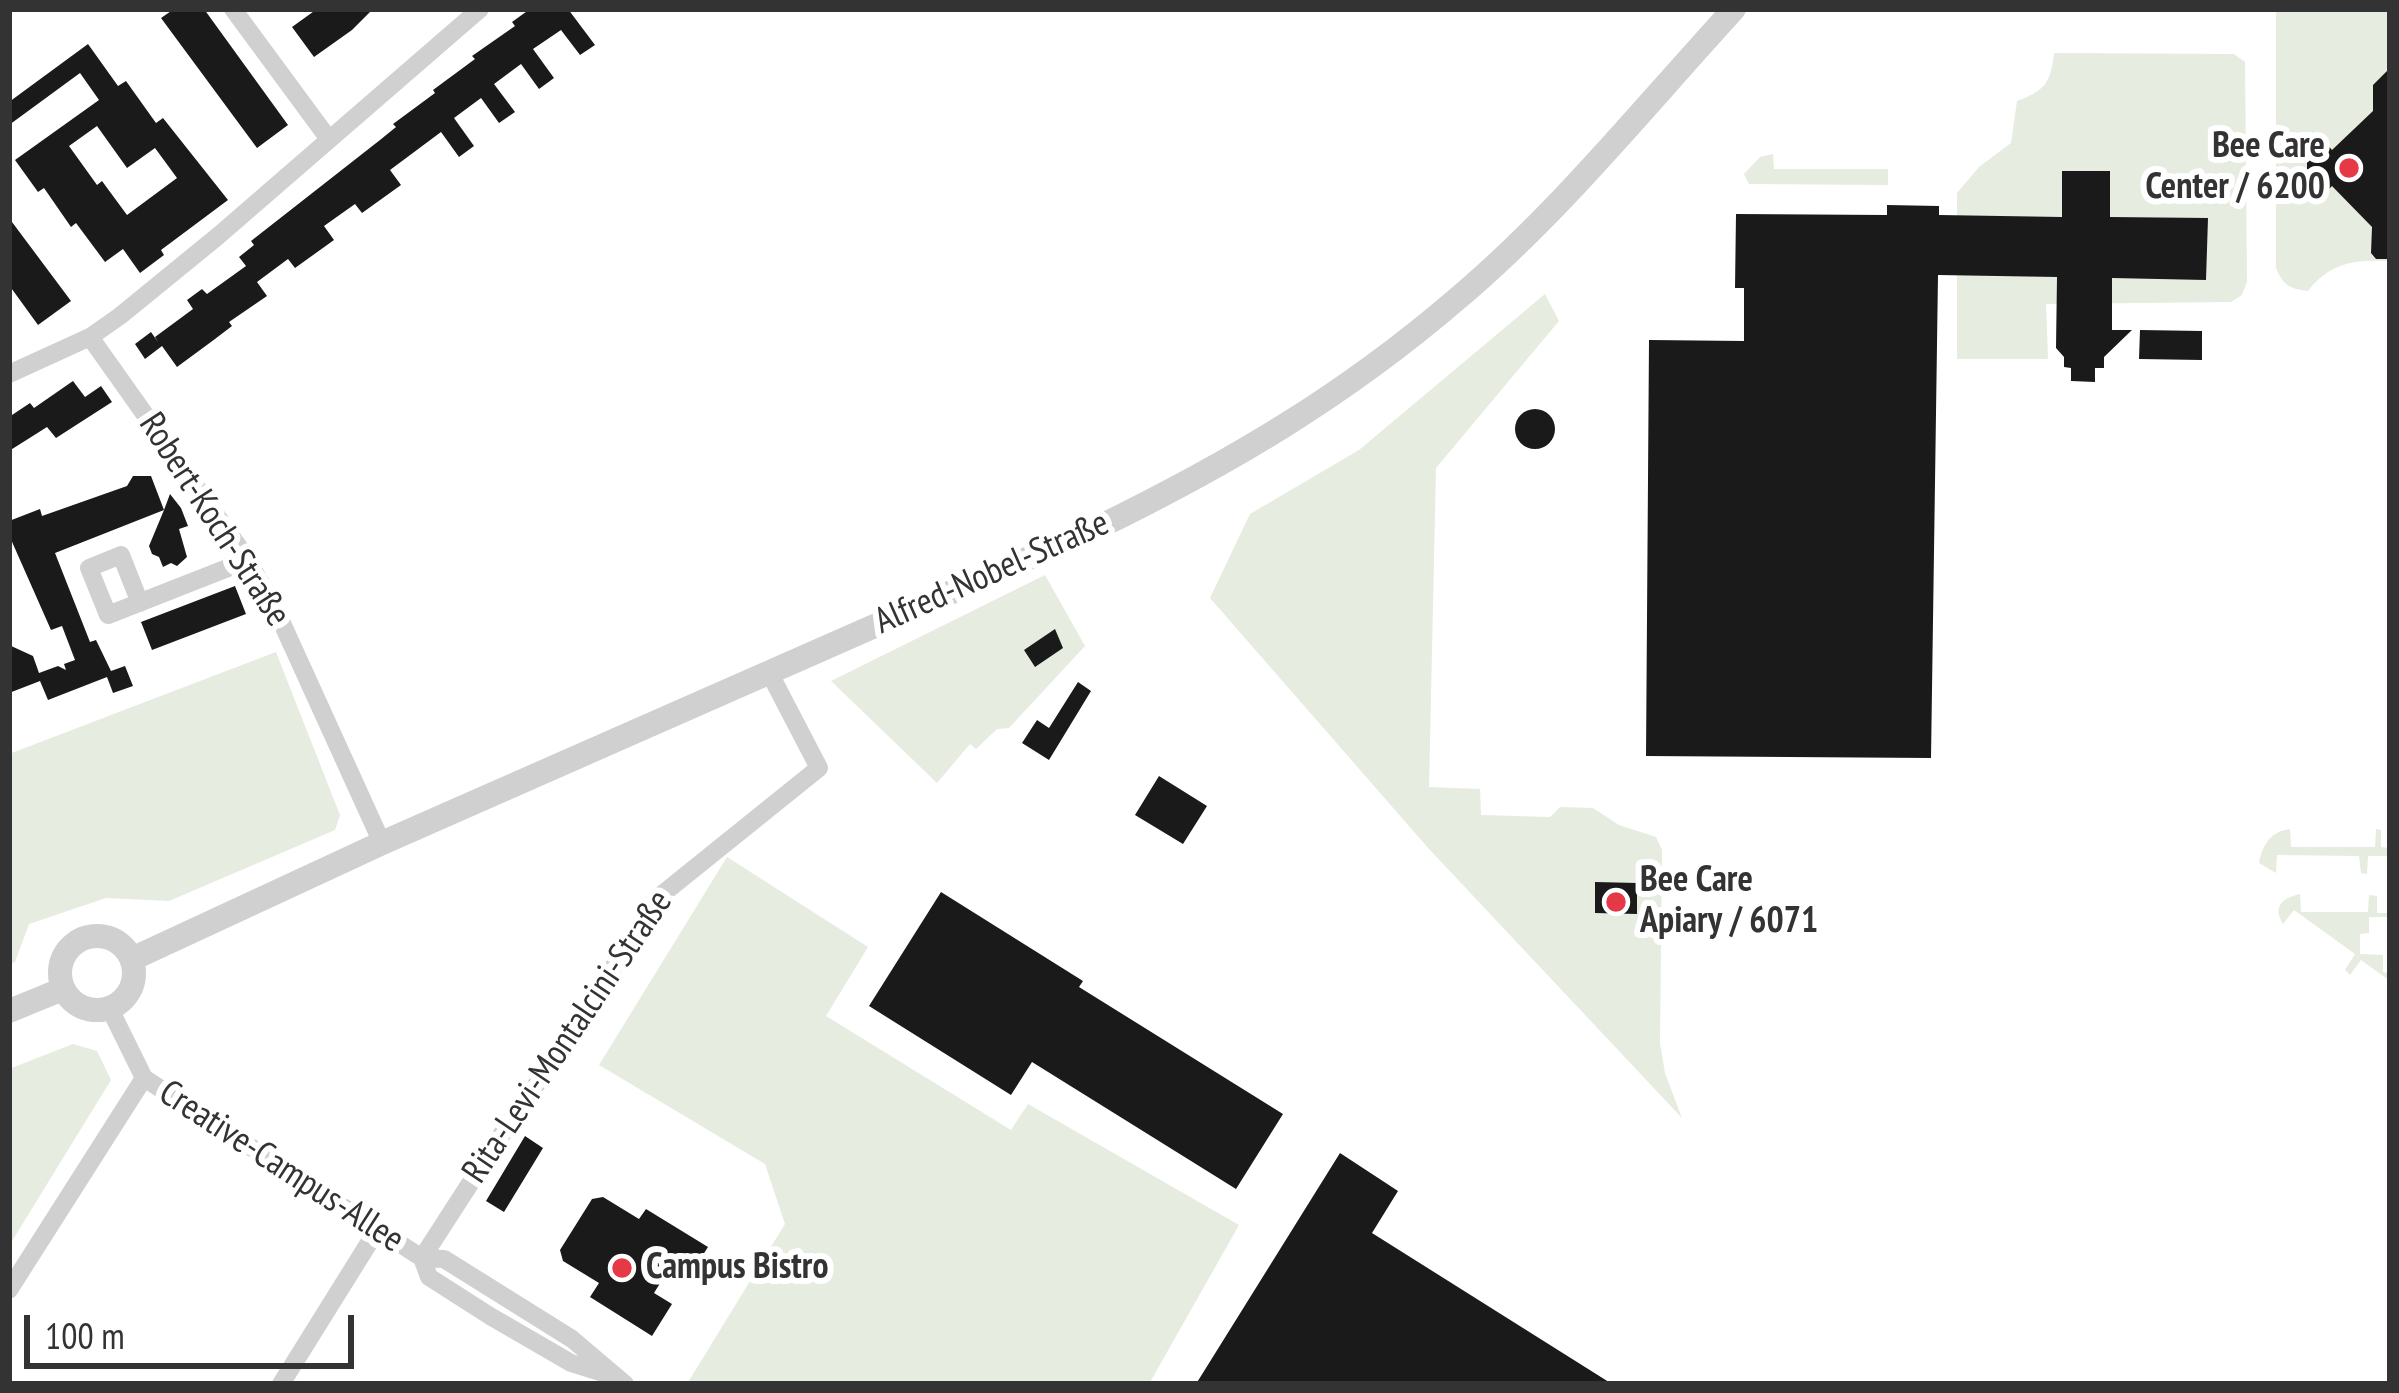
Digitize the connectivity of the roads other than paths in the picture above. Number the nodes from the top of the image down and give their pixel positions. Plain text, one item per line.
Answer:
1 (263, 9) edge
2 (480, 9) edge
3 (1734, 9) edge
4 (238, 16) edge
5 (328, 137) junction
6 (91, 337) junction
7 (9, 374) edge
8 (248, 560) junction
9 (140, 603) dead end
10 (769, 672) junction
11 (382, 843) junction
12 (132, 959) junction
13 (63, 989) junction
14 (110, 1009) junction
15 (9, 1011) edge
16 (144, 1078) junction
17 (377, 1230) junction
18 (422, 1258) junction
19 (9, 1290) edge
20 (617, 1379) edge
21 (281, 1384) edge

1 - 4 street
2 - 5 street
3 - 10 street, Alfred-Nobel-Straße
4 - 5 street
5 - 6 street
6 - 7 street
6 - 8 street, Robert-Koch-Straße
8 - 9 street
8 - 11 street, Robert-Koch-Straße
10 - 11 street, Alfred-Nobel-Straße
10 - 18 street, Rita-Levi-Montalcini-Straße
11 - 12 street, Alfred-Nobel-Straße
12 - 13 street
12 - 14 street
13 - 14 street
13 - 15 street
14 - 16 street, Creative-Campus-Allee
16 - 17 street, Creative-Campus-Allee
16 - 19 street
17 - 18 street, Creative-Campus-Allee
17 - 21 street
18 - 20 street, Creative-Campus-Allee

